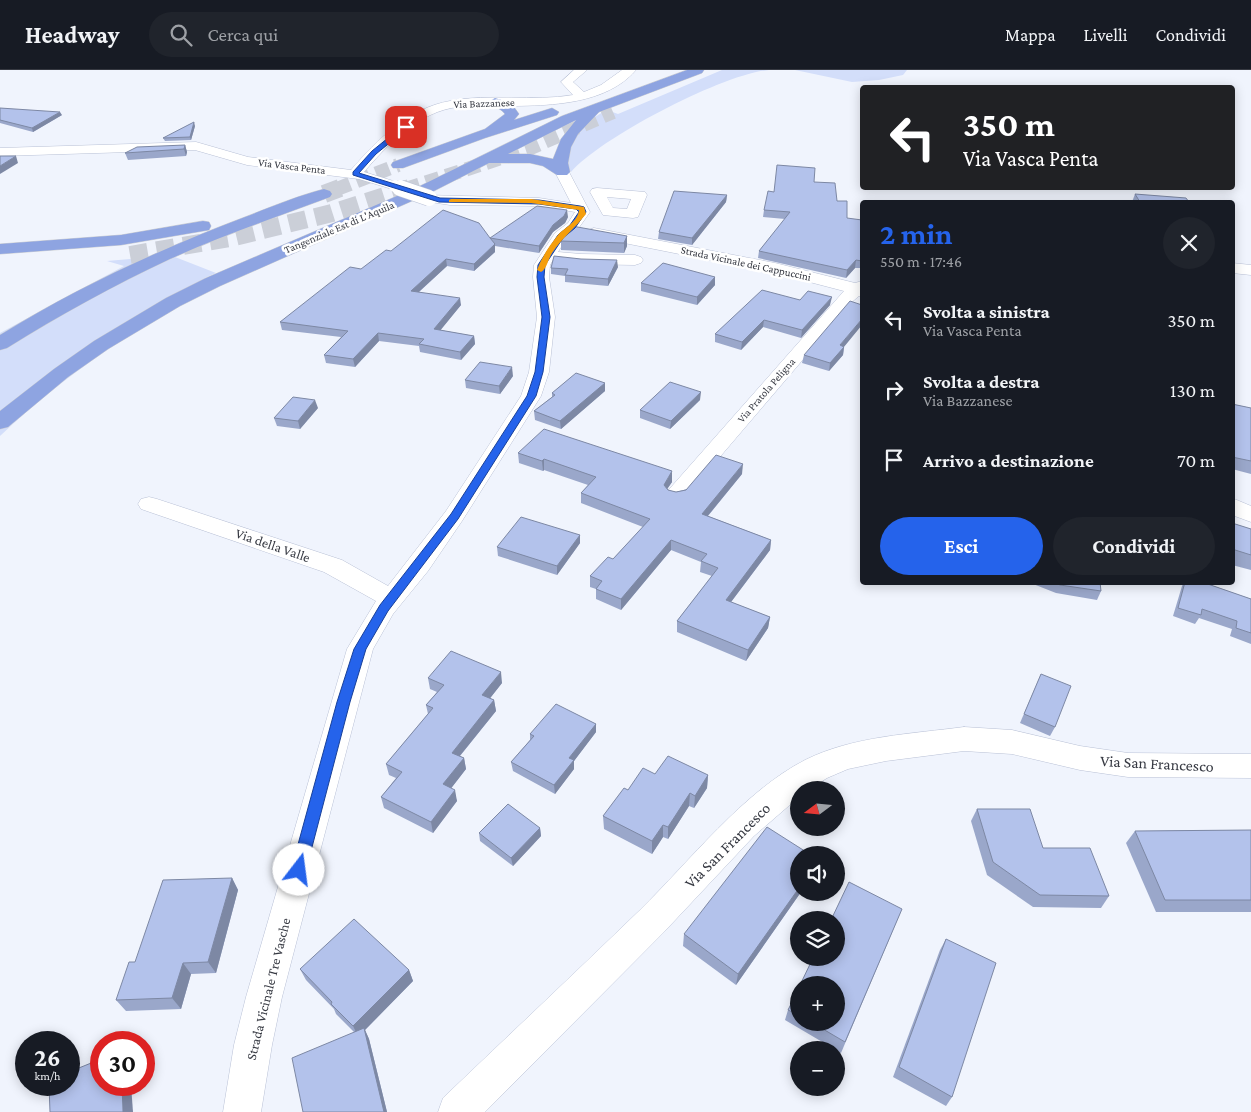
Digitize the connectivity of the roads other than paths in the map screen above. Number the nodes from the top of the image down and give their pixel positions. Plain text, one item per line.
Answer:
1 (581, 70) edge
2 (680, 70) edge
3 (704, 72) edge
4 (625, 74) edge
5 (660, 76) junction
6 (583, 96) junction
7 (495, 102) junction
8 (599, 106) junction
9 (613, 112) tunnel mouth
10 (480, 135) junction
11 (0, 152) edge
12 (481, 164) junction
13 (398, 166) tunnel mouth
14 (355, 174) junction
15 (563, 175) junction
16 (324, 194) tunnel mouth
17 (509, 200) junction
18 (290, 207) junction
19 (620, 214) junction
20 (578, 217) junction
21 (628, 238) junction
22 (0, 248) edge
23 (547, 255) junction
24 (136, 260) junction
25 (635, 260) dead end
26 (0, 262) edge
27 (1235, 268) edge
28 (1251, 270) edge
29 (860, 289) edge
30 (860, 290) edge
31 (0, 344) edge
32 (0, 422) edge
33 (676, 494) edge
34 (149, 504) dead end
35 (1235, 507) edge
36 (1251, 515) edge
37 (392, 598) junction
38 (1251, 766) edge
39 (242, 1112) edge
40 (457, 1112) edge

1 - 6 street
2 - 5 highway
3 - 8 highway, Tangenziale Est di L'Aquila
3 - 9 highway
4 - 5 highway
4 - 6 street, Via Bazzanese
5 - 10 highway
6 - 7 street, Via Bazzanese
7 - 10 highway
7 - 14 street, Via Bazzanese
8 - 12 highway, Tangenziale Est di L'Aquila
8 - 15 highway
10 - 13 highway
11 - 14 street, Via Vasca Penta
12 - 15 highway
12 - 32 highway, Tangenziale Est di L'Aquila
14 - 17 street, Via Vasca Penta, bridge
15 - 17 street
15 - 20 street
16 - 18 highway
17 - 20 street, Via Vasca Penta
18 - 22 highway
18 - 24 highway
19 - 19 street
19 - 20 street
19 - 21 street
20 - 21 street, Strada Vicinale dei Cappuccini
20 - 23 street, Strada Vicinale Tre Vasche
21 - 29 street, Strada Vicinale dei Cappuccini
23 - 25 street
23 - 37 street, Strada Vicinale Tre Vasche
24 - 26 highway
24 - 31 highway
27 - 28 street
30 - 33 street, Via Pratola Peligna
34 - 37 street, Via della Valle
35 - 36 street
37 - 39 street, Strada Vicinale Tre Vasche
38 - 40 street, Via San Francesco

